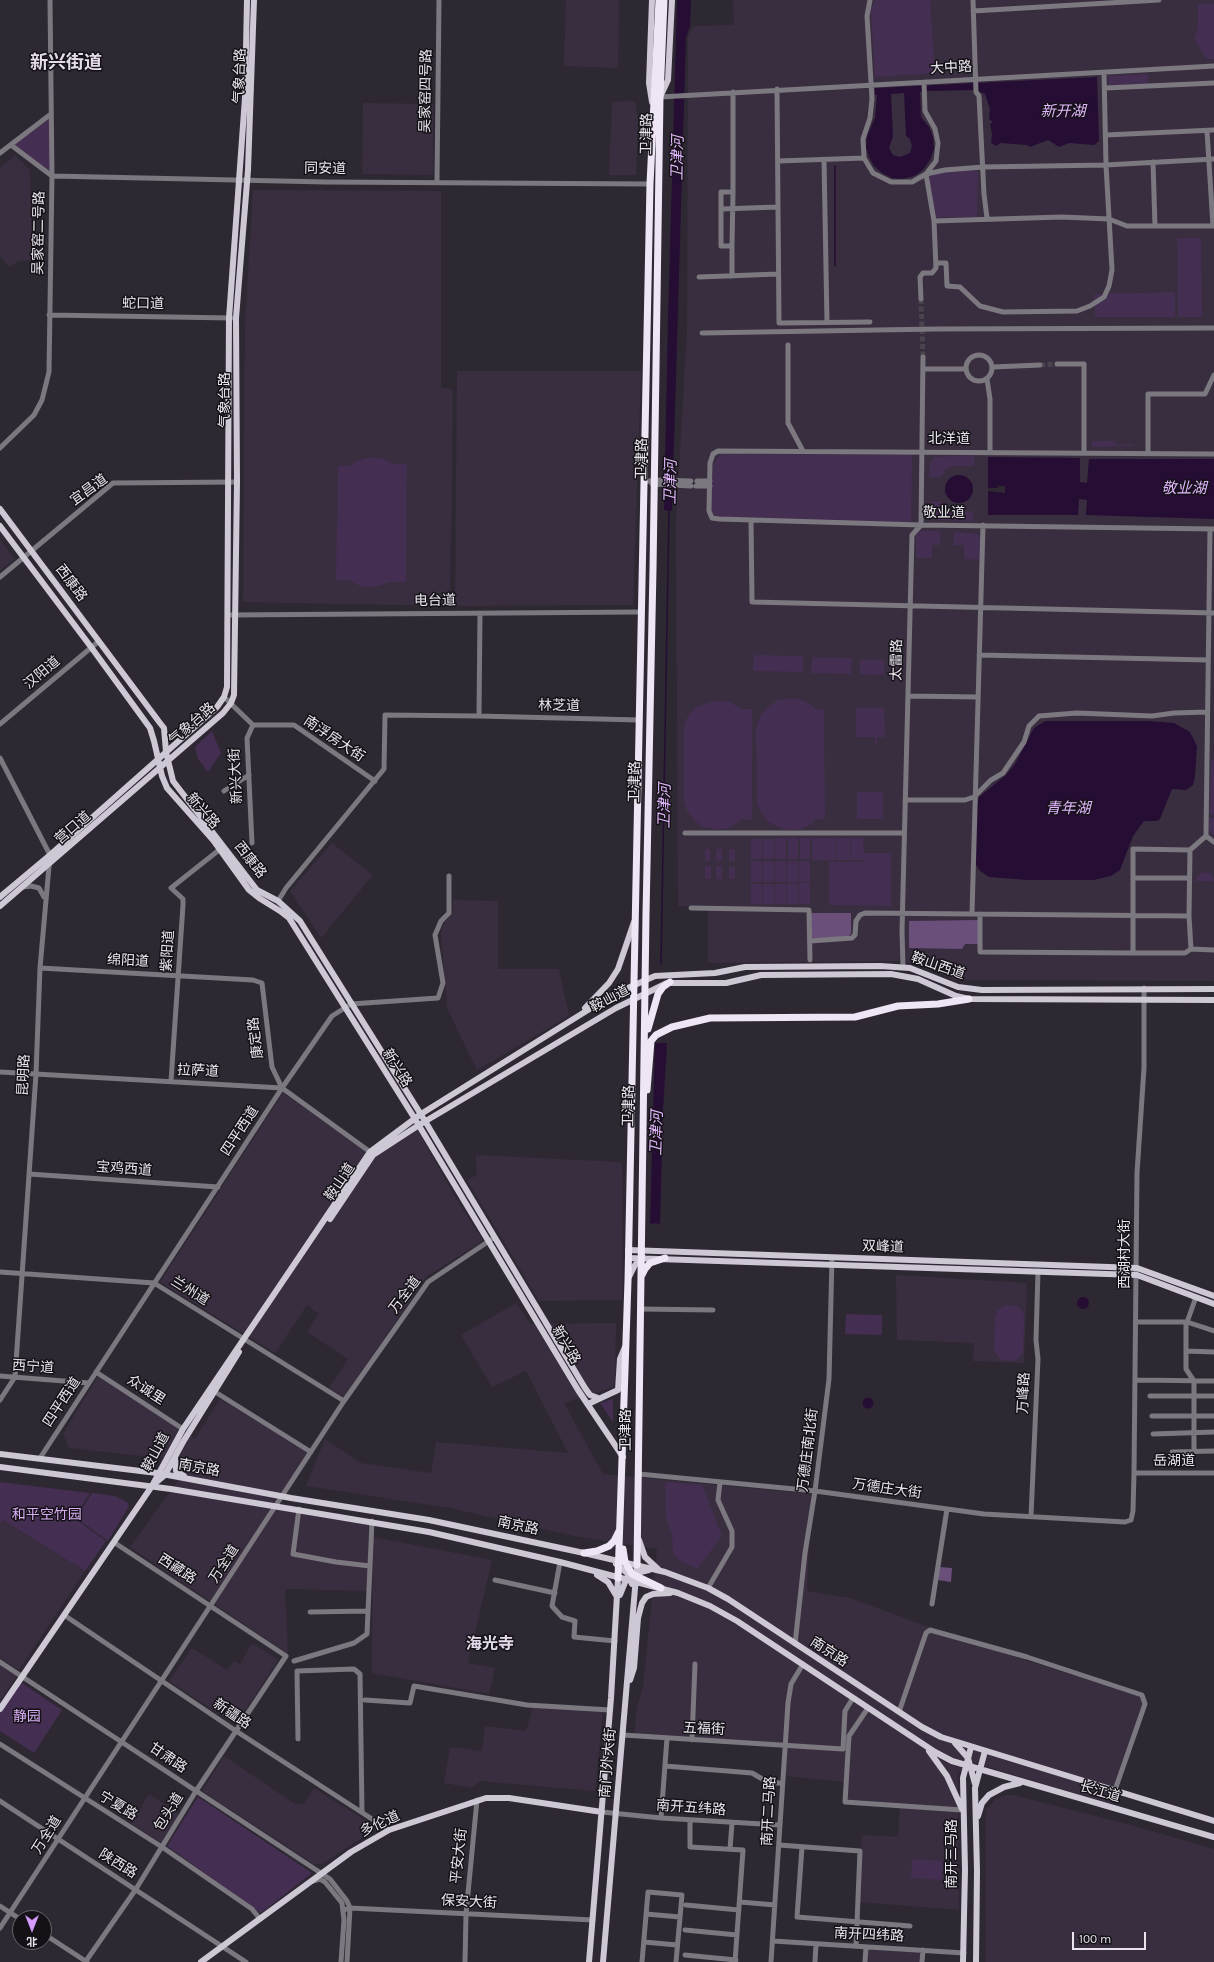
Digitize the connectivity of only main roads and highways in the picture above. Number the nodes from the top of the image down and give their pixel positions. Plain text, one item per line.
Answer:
1 (247, 0) edge
2 (254, 0) edge
3 (652, 0) edge
4 (660, 0) edge
5 (664, 0) edge
6 (672, 0) edge
7 (658, 80) junction
8 (660, 97) junction
9 (653, 113) junction
10 (0, 508) edge
11 (0, 526) edge
12 (166, 752) junction
13 (158, 758) junction
14 (168, 760) junction
15 (160, 768) junction
16 (0, 897) edge
17 (0, 906) edge
18 (635, 919) junction
19 (646, 978) junction
20 (670, 982) junction
21 (634, 984) junction
22 (1214, 989) edge
23 (646, 994) junction
24 (969, 998) junction
25 (634, 999) junction
26 (1214, 1000) edge
27 (575, 1018) junction
28 (644, 1049) junction
29 (642, 1108) junction
30 (421, 1114) junction
31 (415, 1119) junction
32 (426, 1121) junction
33 (419, 1125) junction
34 (372, 1154) junction
35 (628, 1250) junction
36 (641, 1254) junction
37 (628, 1258) junction
38 (665, 1258) junction
39 (628, 1281) junction
40 (640, 1281) junction
41 (1214, 1296) edge
42 (1214, 1304) edge
43 (626, 1344) junction
44 (212, 1390) junction
45 (598, 1398) junction
46 (588, 1404) junction
47 (0, 1454) edge
48 (176, 1454) junction
49 (623, 1458) junction
50 (165, 1460) junction
51 (0, 1467) edge
52 (134, 1470) junction
53 (159, 1474) junction
54 (191, 1479) junction
55 (135, 1484) junction
56 (152, 1486) junction
57 (621, 1523) junction
58 (638, 1532) junction
59 (584, 1552) junction
60 (621, 1563) junction
61 (580, 1568) junction
62 (665, 1572) junction
63 (633, 1576) junction
64 (618, 1578) junction
65 (661, 1588) joint
66 (678, 1593) junction
67 (618, 1600) junction
68 (626, 1693) junction
69 (0, 1710) edge
70 (948, 1739) junction
71 (926, 1746) junction
72 (971, 1747) junction
73 (984, 1754) junction
74 (968, 1758) junction
75 (970, 1767) junction
76 (980, 1770) junction
77 (1024, 1783) junction
78 (976, 1791) junction
79 (602, 1812) junction
80 (963, 1813) junction
81 (1214, 1821) edge
82 (976, 1824) junction
83 (1214, 1836) edge
84 (201, 1962) edge
85 (589, 1962) edge
86 (603, 1962) edge
87 (964, 1962) edge
88 (976, 1962) edge

1 - 12 main road, 气象台路
2 - 14 main road, 气象台路
3 - 9 main road
4 - 7 highway, 卫津路
5 - 7 highway, 卫津路
6 - 8 main road
7 - 8 highway, 卫津路
7 - 9 highway, 卫津路
8 - 19 highway, 卫津路
9 - 18 highway, 卫津路
10 - 12 main road, 西康路
11 - 13 main road, 西康路
12 - 13 main road, 气象台路
12 - 14 main road, 西康路
13 - 15 main road, 西康路
13 - 16 main road, 营口道
14 - 15 main road, 气象台路
14 - 30 main road, 西康路
15 - 17 main road, 营口道
15 - 31 main road, 新兴路
18 - 21 highway, 卫津路
18 - 27 main road
19 - 21 main road, 鞍山西道
19 - 22 main road, 鞍山西道
19 - 23 highway, 卫津路
20 - 23 main road, 鞍山西道
20 - 24 main road, 鞍山西道
20 - 28 highway
21 - 25 highway, 卫津路
21 - 27 main road, 鞍山道
23 - 25 main road, 鞍山道
23 - 28 highway, 卫津路
24 - 26 main road, 鞍山西道
24 - 29 highway
25 - 32 main road, 鞍山道
25 - 35 highway, 卫津路
27 - 30 main road, 鞍山道
28 - 29 highway, 卫津路
29 - 36 highway, 卫津路
30 - 31 main road, 鞍山道
30 - 32 main road, 西康路
31 - 33 main road, 新兴路
31 - 34 main road, 鞍山道
32 - 33 main road, 鞍山道
32 - 45 main road, 西康路
33 - 34 main road, 鞍山道
33 - 46 main road, 新兴路
34 - 44 main road, 鞍山道
35 - 36 main road, 双峰道
35 - 37 highway, 卫津路
36 - 37 main road, 双峰道
36 - 38 main road, 双峰道
36 - 39 main road
36 - 40 highway, 卫津路
36 - 41 main road, 双峰道
37 - 39 highway, 卫津路
38 - 40 highway
38 - 42 main road, 双峰道
39 - 43 highway, 卫津路
40 - 58 highway, 卫津路
43 - 45 main road
43 - 49 highway, 卫津路
44 - 48 main road, 鞍山道
44 - 50 main road, 鞍山道
45 - 46 main road
46 - 49 main road, 卫津路
47 - 52 main road, 南京路
48 - 53 main road, 鞍山道
48 - 54 main road
49 - 57 highway, 卫津路
50 - 52 main road
50 - 53 main road, 鞍山道
51 - 55 main road, 南京路
52 - 53 main road, 南京路
53 - 54 main road, 南京路
53 - 55 main road
53 - 56 main road, 鞍山道
54 - 59 main road, 南京路
55 - 56 main road, 南京路
56 - 61 main road, 南京路
56 - 69 main road, 鞍山道
57 - 59 highway
57 - 60 highway, 卫津路
58 - 62 main road
58 - 63 highway, 卫津路
59 - 60 main road, 南京路
60 - 63 highway
60 - 64 highway, 卫津路
61 - 64 main road, 南京路
61 - 67 main road
62 - 63 main road, 南京路
62 - 70 main road, 南京路
63 - 64 main road, 南京路
63 - 65 highway
63 - 67 main road
63 - 68 main road, 南门外大街
64 - 67 main road, 南门外大街
65 - 66 main road, 南京路
66 - 68 main road
66 - 71 main road, 南京路
67 - 79 main road, 南门外大街
68 - 86 main road, 南门外大街
70 - 72 main road, 南京路
70 - 74 main road
71 - 75 main road, 南京路
71 - 80 main road
72 - 73 main road, 南京路
72 - 74 main road, 南开三马路
73 - 75 main road
73 - 76 main road, 南开三马路
73 - 81 main road, 长江道
74 - 75 main road, 南开三马路
75 - 76 main road, 南京路
75 - 78 main road
75 - 80 main road, 南开三马路
76 - 77 main road, 长江道
76 - 78 main road, 南开三马路
77 - 82 main road
77 - 83 main road, 长江道
78 - 82 main road, 南开三马路
79 - 84 main road, 多伦道
79 - 85 main road, 南门外大街
80 - 87 main road, 南开三马路
82 - 88 main road, 南开三马路

